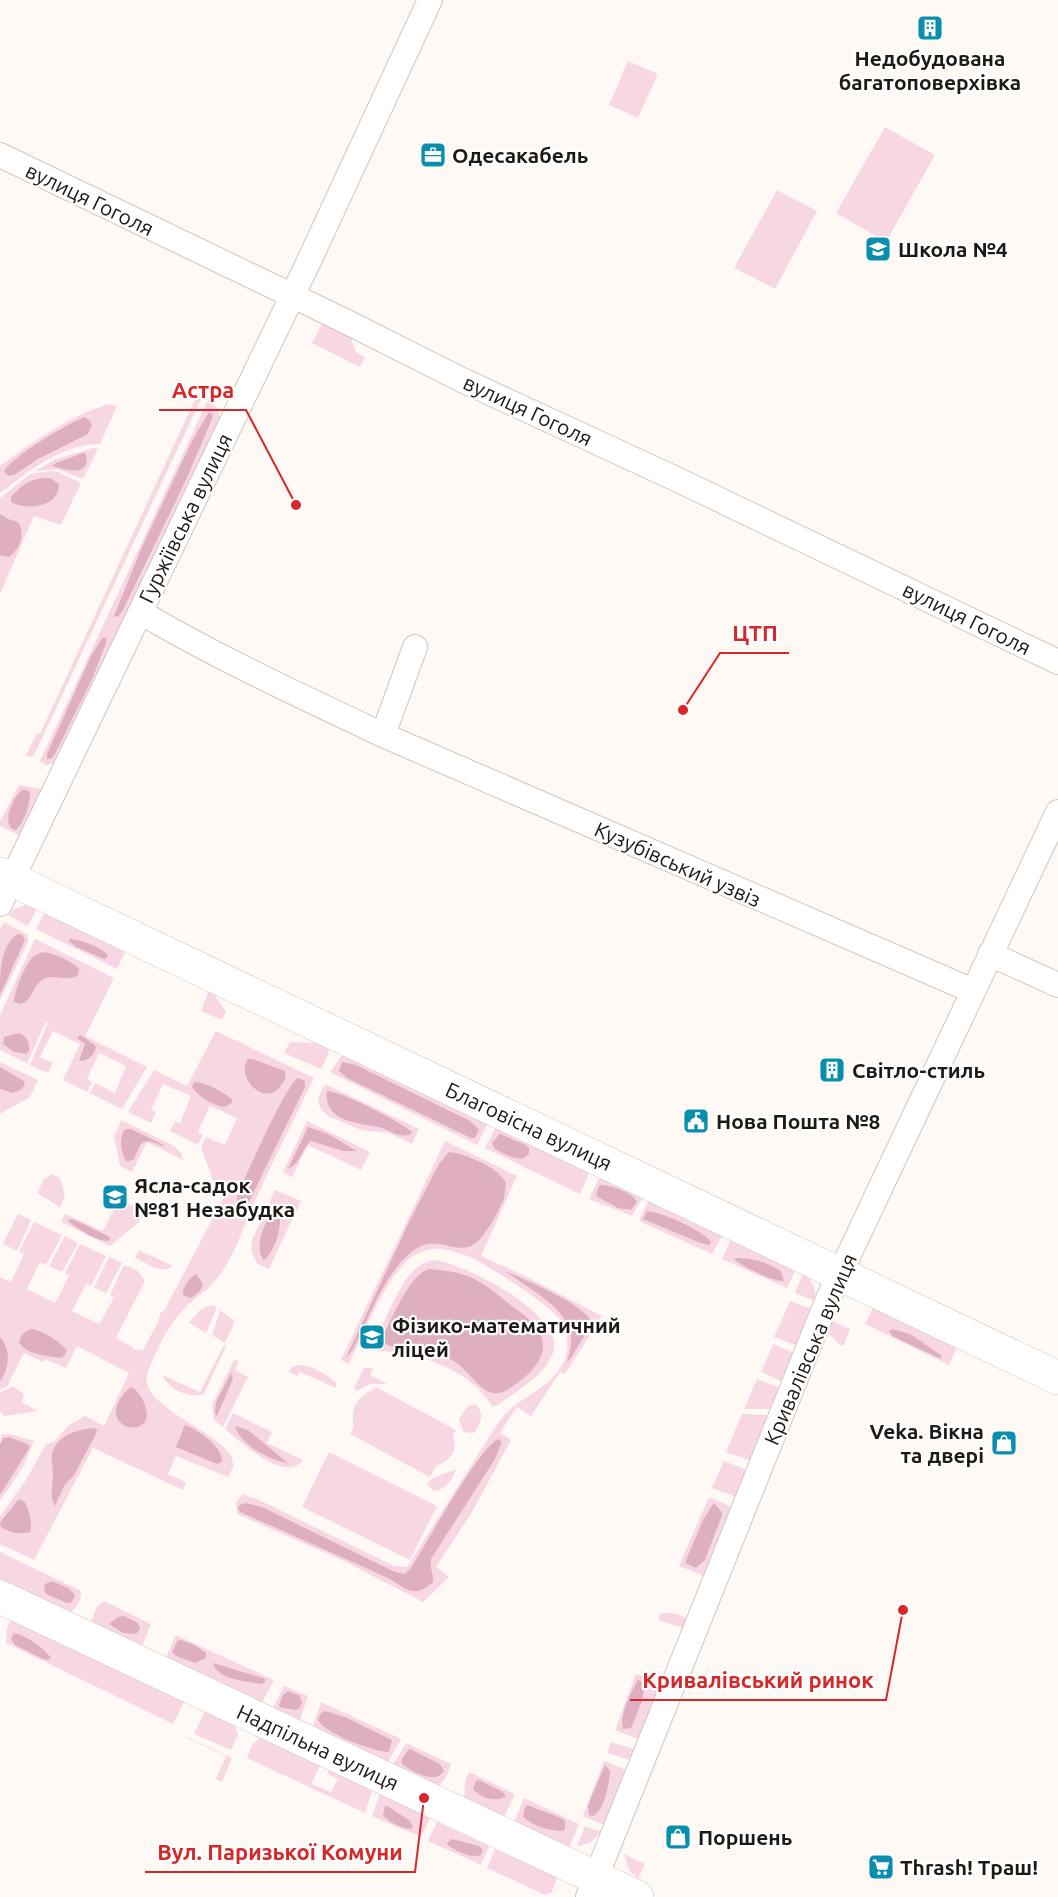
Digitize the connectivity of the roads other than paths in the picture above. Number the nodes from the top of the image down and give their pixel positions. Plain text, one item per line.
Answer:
1 (430, 0) edge
2 (0, 155) edge
3 (291, 296) junction
4 (140, 612) junction
5 (415, 647) dead end
6 (1058, 662) edge
7 (383, 735) junction
8 (1058, 812) edge
9 (4, 886) edge
10 (990, 954) junction
11 (1058, 985) edge
12 (973, 991) junction
13 (839, 1274) junction
14 (1058, 1378) edge
15 (0, 1597) edge
16 (592, 1887) edge
17 (637, 1897) edge

1 - 3 street, Гуржіївська вулиця
2 - 3 street, вулиця Гоголя
3 - 4 street, Гуржіївська вулиця
3 - 6 street, вулиця Гоголя
4 - 7 street, Кузубівський узвіз
4 - 9 street, Гуржіївська вулиця
5 - 7 street
7 - 12 street, Кузубівський узвіз
8 - 10 street, Кривалівська вулиця
9 - 13 main road, Благовісна вулиця
10 - 11 street
10 - 12 street, Кривалівська вулиця
12 - 13 street, Кривалівська вулиця
13 - 14 main road, Благовісна вулиця
13 - 16 street, Кривалівська вулиця
15 - 16 main road, Надпільна вулиця
16 - 17 main road, Надпільна вулиця

